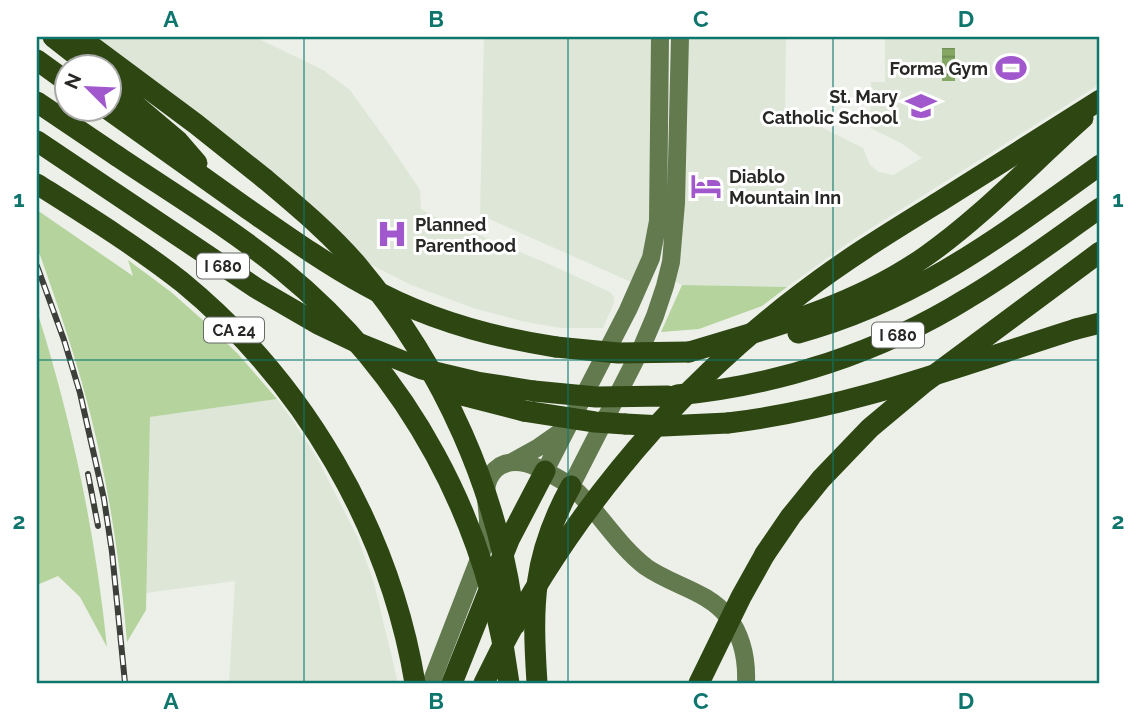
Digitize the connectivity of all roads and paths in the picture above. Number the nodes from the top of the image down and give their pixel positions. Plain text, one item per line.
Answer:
1 (52, 37) edge
2 (79, 37) edge
3 (660, 37) edge
4 (680, 37) edge
5 (72, 52) edge
6 (37, 60) edge
7 (52, 71) edge
8 (122, 94) edge
9 (1100, 101) edge
10 (37, 102) edge
11 (122, 119) edge
12 (37, 141) edge
13 (1100, 165) edge
14 (37, 184) edge
15 (216, 186) junction
16 (1100, 208) edge
17 (1100, 252) edge
18 (1100, 323) edge
19 (688, 352) junction
20 (422, 369) junction
21 (566, 428) junction
22 (512, 462) junction
23 (545, 471) junction
24 (571, 486) junction
25 (415, 683) edge
26 (431, 683) edge
27 (452, 683) edge
28 (484, 683) edge
29 (509, 683) edge
30 (519, 683) edge
31 (537, 683) edge
32 (699, 683) edge
33 (746, 683) edge

1 - 5 highway
2 - 30 highway, bridge
3 - 21 main road
4 - 24 main road
6 - 7 highway
8 - 15 highway
9 - 19 highway
9 - 28 highway, bridge
10 - 29 highway, bridge
11 - 15 highway, I 680
12 - 20 highway, I 680
13 - 19 highway, I 680
14 - 25 highway, CA 24
15 - 19 highway, I 680, bridge
16 - 20 highway, I 680, bridge
17 - 32 highway, bridge
18 - 20 highway, bridge
21 - 22 main road
21 - 23 main road
22 - 23 main road
22 - 26 main road
23 - 24 main road
23 - 27 highway
24 - 31 highway
24 - 33 main road

